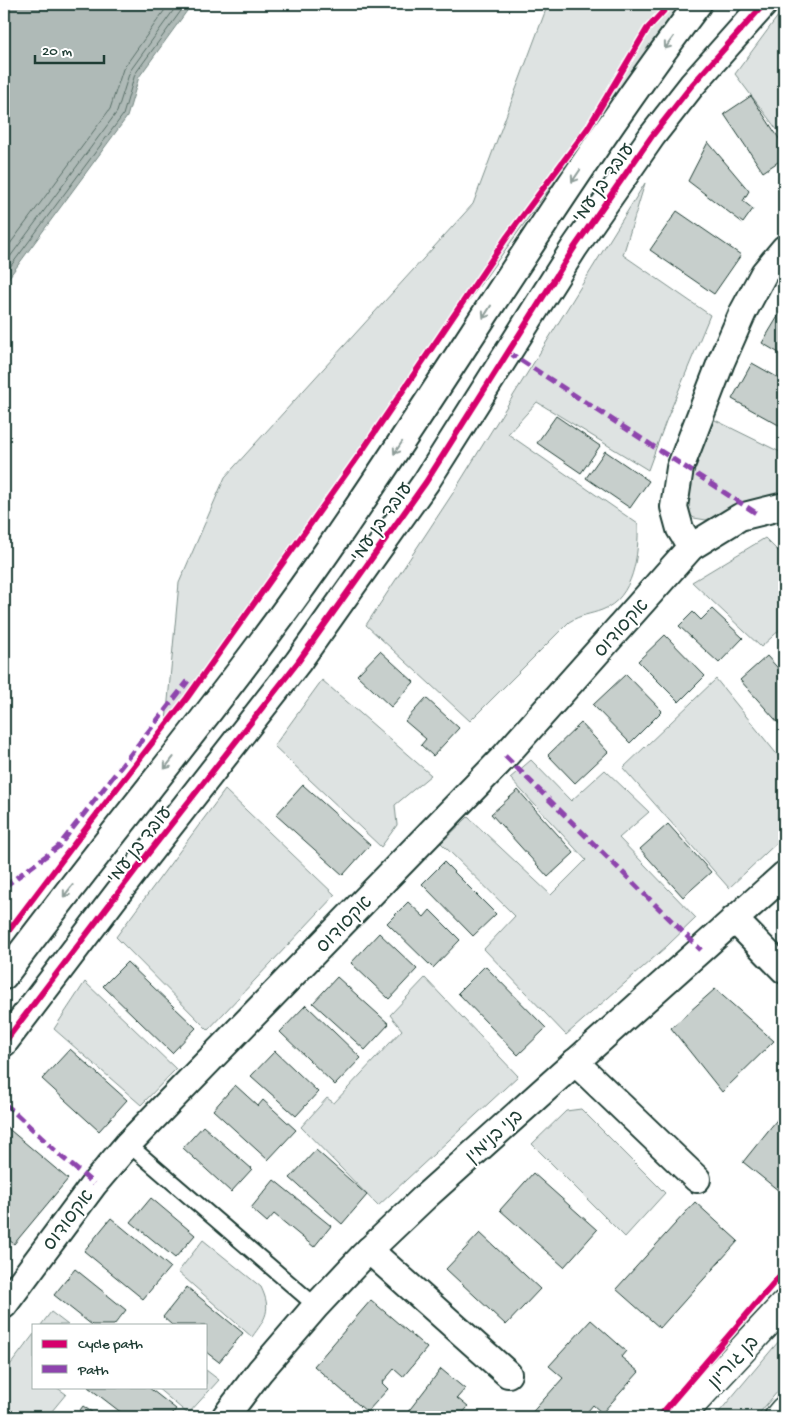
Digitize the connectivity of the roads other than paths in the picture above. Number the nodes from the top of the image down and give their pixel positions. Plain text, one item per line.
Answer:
1 (698, 4) edge
2 (764, 4) edge
3 (784, 249) edge
4 (784, 506) edge
5 (692, 547) junction
6 (784, 874) edge
7 (734, 919) junction
8 (784, 970) edge
9 (4, 976) edge
10 (4, 1043) edge
11 (575, 1062) junction
12 (128, 1144) junction
13 (697, 1179) dead end
14 (370, 1250) junction
15 (4, 1305) edge
16 (784, 1305) edge
17 (316, 1306) junction
18 (508, 1374) dead end
19 (784, 1411) edge
20 (225, 1417) edge
21 (680, 1417) edge
22 (778, 1417) edge

1 -> 9 street, עובד בן עמי
2 - 10 street, עובד בן עמי
3 - 5 street
4 - 5 street, אקסודוס
5 - 12 street, אקסודוס
6 - 7 street, בני בנימין
7 - 8 street
7 - 11 street, בני בנימין
11 - 13 street
11 - 14 street, בני בנימין
12 - 15 street, אקסודוס
12 - 17 lane
14 - 17 street, בני בנימין
14 - 18 street
16 - 21 main road, בן גוריון
17 - 20 street, בני בנימין
19 - 22 main road

